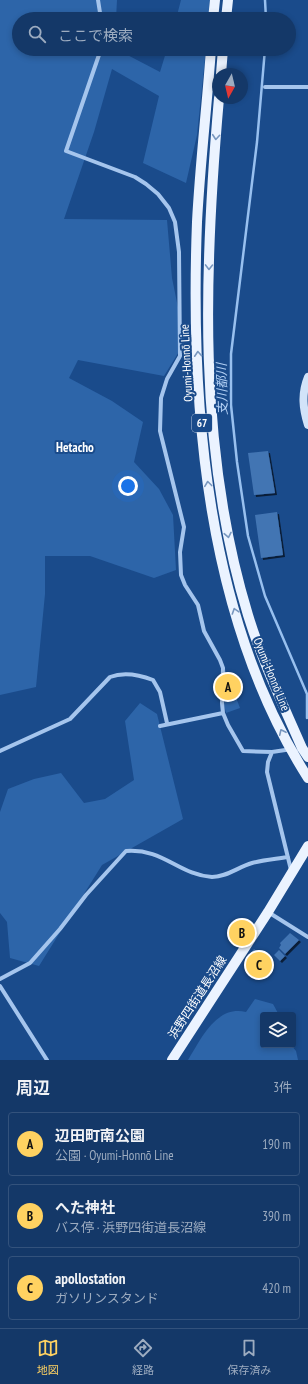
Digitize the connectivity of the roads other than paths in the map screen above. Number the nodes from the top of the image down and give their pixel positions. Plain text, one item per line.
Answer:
1 (98, 0) edge
2 (215, 0) edge
3 (228, 0) edge
4 (100, 12) edge
5 (214, 12) edge
6 (227, 12) edge
7 (99, 56) edge
8 (210, 56) edge
9 (222, 56) edge
10 (221, 68) edge
11 (265, 87) dead end
12 (308, 87) edge
13 (219, 104) edge
14 (308, 377) edge
15 (308, 425) edge
16 (224, 712) junction
17 (167, 723) junction
18 (160, 726) dead end
19 (305, 747) edge
20 (290, 749) junction
21 (0, 751) edge
22 (272, 752) junction
23 (308, 757) edge
24 (308, 778) edge
25 (308, 846) edge
26 (288, 857) junction
27 (292, 872) junction
28 (268, 912) junction
29 (308, 937) edge
30 (0, 979) edge
31 (0, 986) edge
32 (47, 1060) edge
33 (172, 1060) edge

1 - 4 street
2 - 5 main road
3 - 6 main road
7 - 16 street
20 -> 8 main road, Oyumi-Honnō Line / 67
9 - 10 main road
11 - 12 street
13 -> 19 main road, Oyumi-Honnō Line / 67
14 - 15 street
16 - 17 street
16 - 22 street
17 - 18 street
17 - 21 street
19 - 20 street
19 - 23 main road, Oyumi-Honnō Line / 67
20 - 22 street
20 - 24 main road, Oyumi-Honnō Line / 67
22 - 26 street
25 - 27 main road, 浜野四街道長沼線
26 - 27 street
26 - 30 street
27 - 28 main road, 浜野四街道長沼線
28 - 29 street
28 - 33 main road, 浜野四街道長沼線
31 - 32 street

